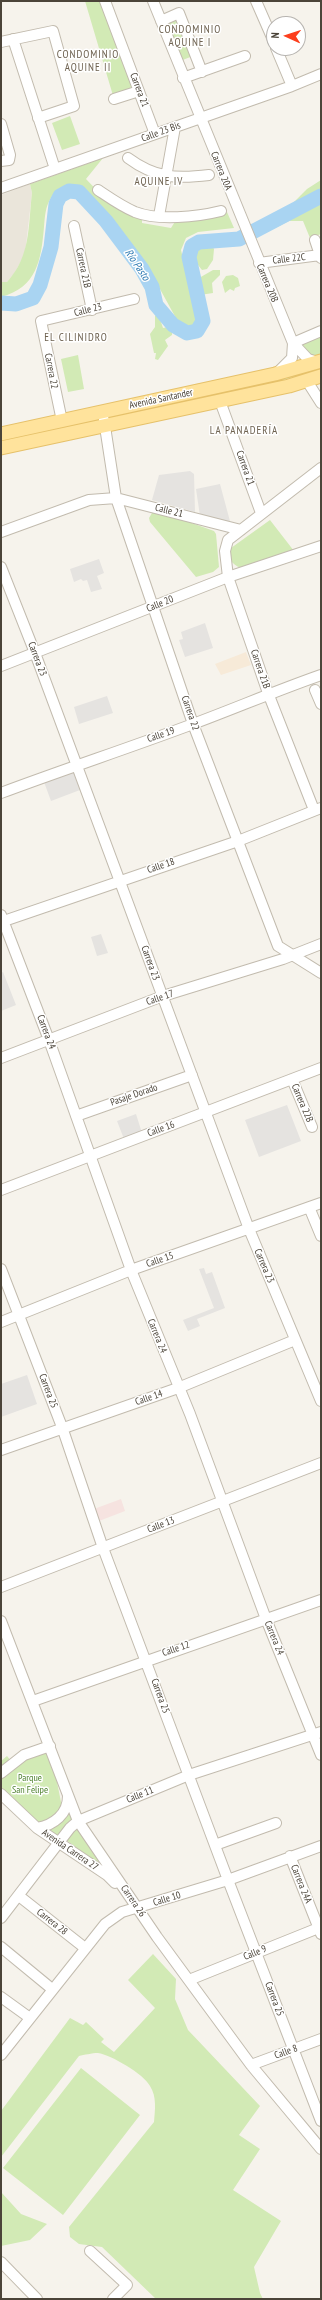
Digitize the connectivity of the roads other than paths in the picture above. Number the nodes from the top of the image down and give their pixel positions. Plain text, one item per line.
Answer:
1 (104, 1) edge
2 (153, 1) edge
3 (256, 1) edge
4 (161, 21) junction
5 (266, 24) edge
6 (13, 39) junction
7 (1, 42) edge
8 (246, 56) dead end
9 (279, 56) edge
10 (202, 72) junction
11 (321, 74) edge
12 (183, 78) junction
13 (292, 86) junction
14 (139, 91) junction
15 (114, 99) dead end
16 (38, 118) junction
17 (200, 118) junction
18 (1, 124) edge
19 (175, 127) junction
20 (155, 134) junction
21 (128, 158) dead end
22 (1, 161) edge
23 (56, 169) junction
24 (209, 175) dead end
25 (166, 177) junction
26 (1, 188) edge
27 (98, 190) dead end
28 (221, 211) dead end
29 (159, 216) junction
30 (242, 223) joint
31 (74, 226) dead end
32 (315, 240) dead end
33 (320, 256) edge
34 (259, 263) junction
35 (134, 299) dead end
36 (92, 310) junction
37 (41, 322) joint
38 (321, 331) edge
39 (293, 343) junction
40 (320, 361) edge
41 (275, 374) junction
42 (321, 376) edge
43 (307, 381) junction
44 (220, 401) junction
45 (321, 403) edge
46 (103, 412) junction
47 (62, 421) junction
48 (105, 426) junction
49 (1, 434) edge
50 (1, 448) edge
51 (321, 468) edge
52 (116, 498) junction
53 (261, 513) junction
54 (241, 530) junction
55 (1, 532) edge
56 (321, 546) edge
57 (1, 567) edge
58 (228, 577) junction
59 (154, 607) junction
60 (35, 653) junction
61 (1, 666) edge
62 (321, 675) edge
63 (315, 690) dead end
64 (268, 693) junction
65 (321, 704) edge
66 (193, 724) junction
67 (76, 764) junction
68 (1, 793) edge
69 (318, 809) edge
70 (238, 841) junction
71 (120, 880) junction
72 (2, 920) edge
73 (321, 944) edge
74 (294, 954) junction
75 (321, 973) edge
76 (163, 996) junction
77 (49, 1040) junction
78 (1, 1058) edge
79 (321, 1068) edge
80 (192, 1075) junction
81 (292, 1080) junction
82 (206, 1113) junction
83 (76, 1116) junction
84 (312, 1127) dead end
85 (90, 1157) junction
86 (1, 1190) edge
87 (321, 1203) edge
88 (309, 1208) junction
89 (249, 1229) junction
90 (321, 1236) edge
91 (1, 1270) edge
92 (131, 1270) junction
93 (18, 1315) junction
94 (1, 1322) edge
95 (295, 1340) junction
96 (178, 1388) junction
97 (321, 1401) edge
98 (62, 1427) junction
99 (1, 1450) edge
100 (321, 1463) edge
101 (223, 1501) junction
102 (103, 1548) junction
103 (1, 1587) edge
104 (321, 1600) edge
105 (266, 1619) junction
106 (1, 1621) edge
107 (146, 1660) junction
108 (33, 1700) junction
109 (317, 1733) edge
110 (50, 1746) junction
111 (321, 1755) edge
112 (1, 1773) edge
113 (189, 1776) junction
114 (68, 1791) junction
115 (1, 1794) edge
116 (78, 1821) junction
117 (276, 1823) dead end
118 (37, 1828) junction
119 (59, 1844) junction
120 (215, 1845) junction
121 (321, 1846) edge
122 (290, 1856) junction
123 (228, 1880) junction
124 (19, 1896) junction
125 (138, 1908) junction
126 (1, 1918) edge
127 (320, 1930) edge
128 (1, 1948) edge
129 (85, 1948) junction
130 (256, 1952) junction
131 (189, 1980) junction
132 (52, 1989) junction
133 (1, 1998) edge
134 (30, 2018) junction
135 (321, 2039) edge
136 (294, 2049) junction
137 (1, 2055) edge
138 (251, 2065) junction
139 (320, 2114) edge
140 (321, 2149) edge
141 (90, 2251) dead end
142 (2, 2266) edge
143 (38, 2299) edge
144 (113, 2299) edge

1 - 14 street, Carrera 21
2 - 4 street, Carrera 20A
3 - 5 street
4 - 10 street
4 - 12 street, Carrera 20A
6 - 7 street
6 - 16 street
6 - 16 street
8 - 10 street
9 - 13 street
10 - 12 street
11 - 13 street, Calle 23 Bis
12 - 17 street, Carrera 20A
13 - 17 street, Calle 23 Bis
14 - 15 street
14 - 20 street, Carrera 21
16 - 23 street
17 - 19 street, Calle 23 Bis
17 - 30 street, Carrera 20A
18 - 22 street
19 - 20 street, Calle 23 Bis
19 - 25 street
20 - 23 street, Calle 23 Bis
21 - 25 street
23 - 26 street, Calle 23 Bis
24 - 25 street
25 - 29 street
27 - 29 street
28 - 29 street
30 - 34 street, Carrera 20B
31 - 36 street, Carrera 21B
32 - 33 street
33 - 34 street, Calle 22C
34 - 39 street, Carrera 20B
35 - 36 street, Calle 23
36 - 37 street, Calle 23
37 - 47 street, Carrera 22
38 - 39 street
39 - 40 street, Carrera 20B
39 - 41 street
40 - 41 main road, Avenida Santander
41 - 46 main road, Avenida Santander
42 - 43 main road, Avenida Santander
43 - 44 main road, Avenida Santander
43 - 45 street
44 - 48 main road, Avenida Santander
44 - 53 street, Carrera 21
46 - 47 main road, Avenida Santander
46 - 48 street, Carrera 22
47 - 49 main road, Avenida Santander
48 - 50 main road, Avenida Santander
48 - 52 street, Carrera 22
51 - 53 street
52 - 54 street, Calle 21
52 - 55 street, Calle 21
52 - 59 street, Carrera 22
53 - 54 street
54 - 58 street, Carrera 21B
56 - 58 street, Calle 20
57 - 60 street, Carrera 23
58 - 59 street, Calle 20
58 - 64 street, Carrera 21B
59 - 60 street, Calle 20
59 - 66 street, Carrera 22
60 - 61 street, Calle 20
60 - 67 street, Carrera 23
62 - 64 street, Calle 19
63 - 65 street
64 - 66 street, Calle 19
64 - 69 street, Carrera 21B
66 - 67 street, Calle 19
66 - 70 street, Carrera 22
67 - 68 street, Calle 19
67 - 71 street, Carrera 23
69 - 70 street, Calle 18
70 - 71 street, Calle 18
70 - 74 street, Carrera 22
71 - 72 street, Calle 18
71 - 76 street, Carrera 23
72 - 77 street, Carrera 24
73 - 74 street, Calle 17
74 - 75 street, Carrera 22
74 - 76 street, Calle 17
76 - 77 street, Calle 17
76 - 80 street, Carrera 23
77 - 78 street, Calle 17
77 - 83 street, Carrera 24
79 - 81 street, Calle 16
80 - 82 street, Carrera 23
80 - 83 street, Pasaje Dorado
81 - 82 street, Calle 16
81 - 84 street, Carrera 22B
82 - 85 street, Calle 16
82 - 89 street, Carrera 23
83 - 85 street, Carrera 24
85 - 86 street, Calle 16
85 - 92 street, Carrera 24
87 - 88 street, Calle 15
88 - 89 street, Calle 15
88 - 90 street
89 - 92 street, Calle 15
89 - 95 street, Carrera 23
91 - 93 street, Carrera 25
92 - 93 street, Calle 15
92 - 96 street, Carrera 24
93 - 94 street, Calle 15
93 - 98 street, Carrera 25
95 - 96 street, Calle 14
95 - 97 street, Carrera 23
96 - 98 street, Calle 14
96 - 101 street, Carrera 24
98 - 99 street, Calle 14
98 - 102 street, Carrera 25
100 - 101 street, Calle 13
101 - 102 street, Calle 13
101 - 105 street, Carrera 24
102 - 103 street, Calle 13
102 - 107 street, Carrera 25
104 - 105 street, Calle 12
105 - 107 street, Calle 12
105 - 109 street, Carrera 24
106 - 108 street, Carrera 26
107 - 108 street, Calle 12
107 - 113 street, Carrera 25
108 - 110 street, Carrera 26
109 - 111 street, Carrera 24
109 - 113 street, Calle 11
110 - 112 street
110 - 114 street, Carrera 26
113 - 116 street, Calle 11
113 - 120 street, Carrera 25
114 - 116 street, Carrera 26
114 - 118 street
115 - 118 street, Avenida Carrera 27
116 - 119 street, Calle 11
116 - 125 street, Carrera 26
117 - 120 street
118 - 119 street, Avenida Carrera 27
119 - 124 street, Calle 11
119 - 125 street, Avenida Carrera 27
120 - 123 street, Carrera 25
121 - 122 street, Calle 10
122 - 123 street, Calle 10
122 - 127 street, Carrera 24A
123 - 125 street, Calle 10
123 - 130 street, Carrera 25
124 - 126 street, Calle 11
124 - 129 street, Carrera 28
125 - 129 street, Calle 10
125 - 131 street, Carrera 26
127 - 130 street, Calle 9
128 - 132 street
129 - 132 street, Calle 10
130 - 131 street, Calle 9
130 - 136 street, Carrera 25
131 - 138 street, Carrera 26
132 - 134 street, Calle 10
133 - 134 street
134 - 137 street, Calle 10
135 - 136 street, Calle 8
136 - 138 street, Calle 8
136 - 139 street, Carrera 25
138 - 140 street, Carrera 26
141 - 144 street
142 - 143 street

